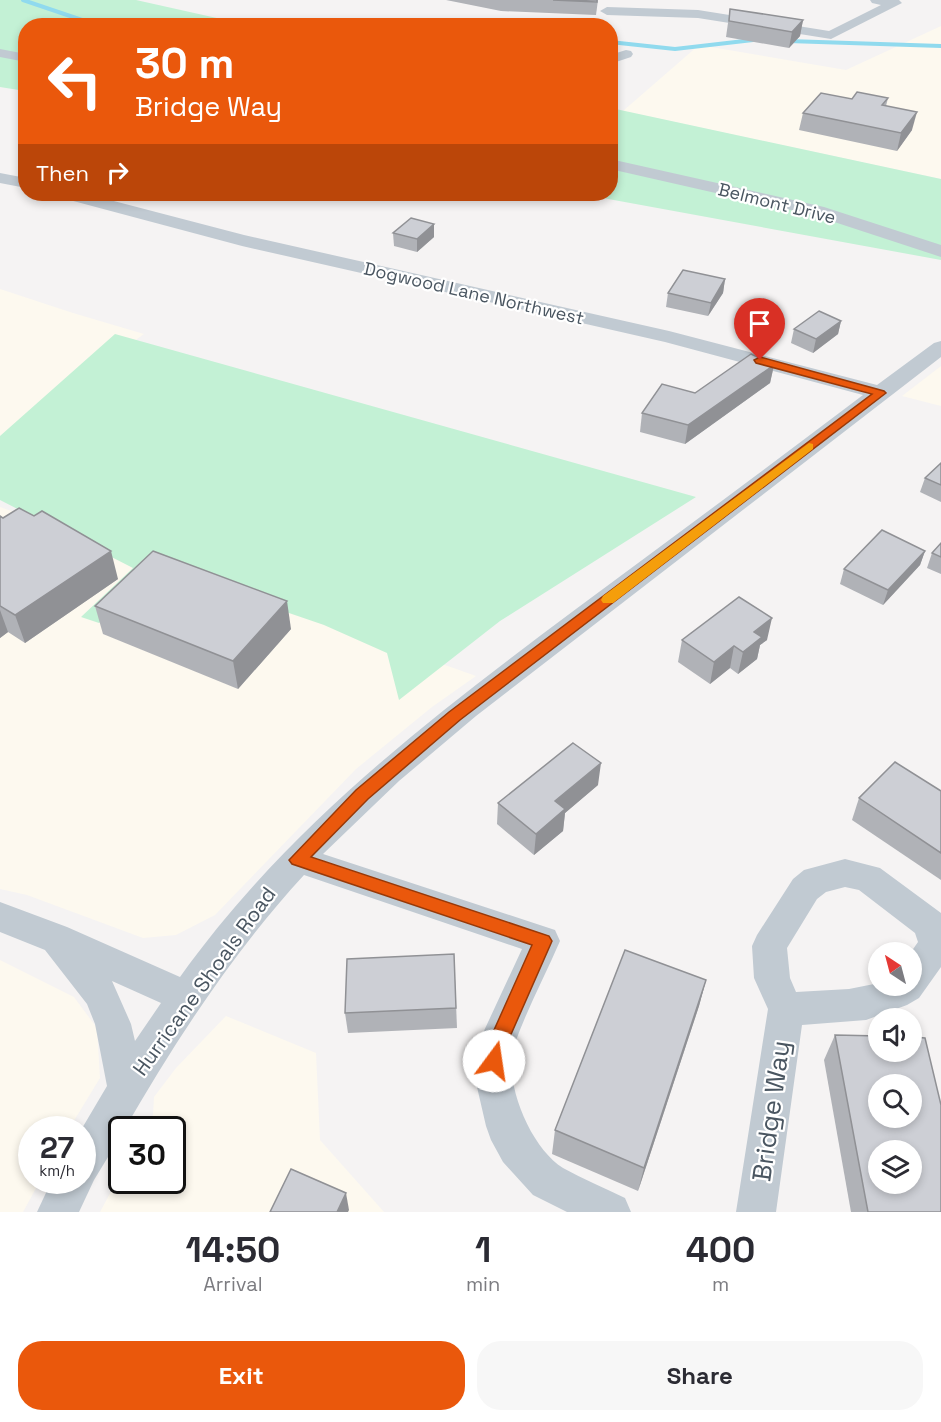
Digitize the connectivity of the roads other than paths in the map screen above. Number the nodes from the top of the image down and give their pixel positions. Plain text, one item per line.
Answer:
1 (877, 0) edge
2 (607, 6) edge
3 (0, 53) edge
4 (626, 54) dead end
5 (18, 56) edge
6 (618, 57) edge
7 (618, 166) edge
8 (0, 178) edge
9 (18, 181) edge
10 (95, 201) edge
11 (941, 251) edge
12 (941, 347) edge
13 (880, 393) junction
14 (297, 860) junction
15 (0, 917) edge
16 (55, 938) junction
17 (922, 965) edge
18 (892, 996) edge
19 (186, 997) junction
20 (786, 1009) junction
21 (126, 1087) junction
22 (96, 1140) edge
23 (67, 1194) edge
24 (57, 1212) edge
25 (611, 1212) edge
26 (756, 1212) edge

1 - 2 street
3 - 5 street
4 - 6 street
7 - 11 street, Belmont Drive
8 - 9 street
10 - 13 street, Dogwood Lane Northwest
12 - 13 street, Hurricane Shoals Road
13 - 14 street, Hurricane Shoals Road
14 - 19 street, Hurricane Shoals Road
14 - 25 street
15 - 16 street
16 - 19 street
16 - 21 street
17 - 20 street
18 - 20 street
19 - 21 street, Hurricane Shoals Road
20 - 26 street, Bridge Way
21 - 22 street, Hurricane Shoals Road
23 - 24 street

